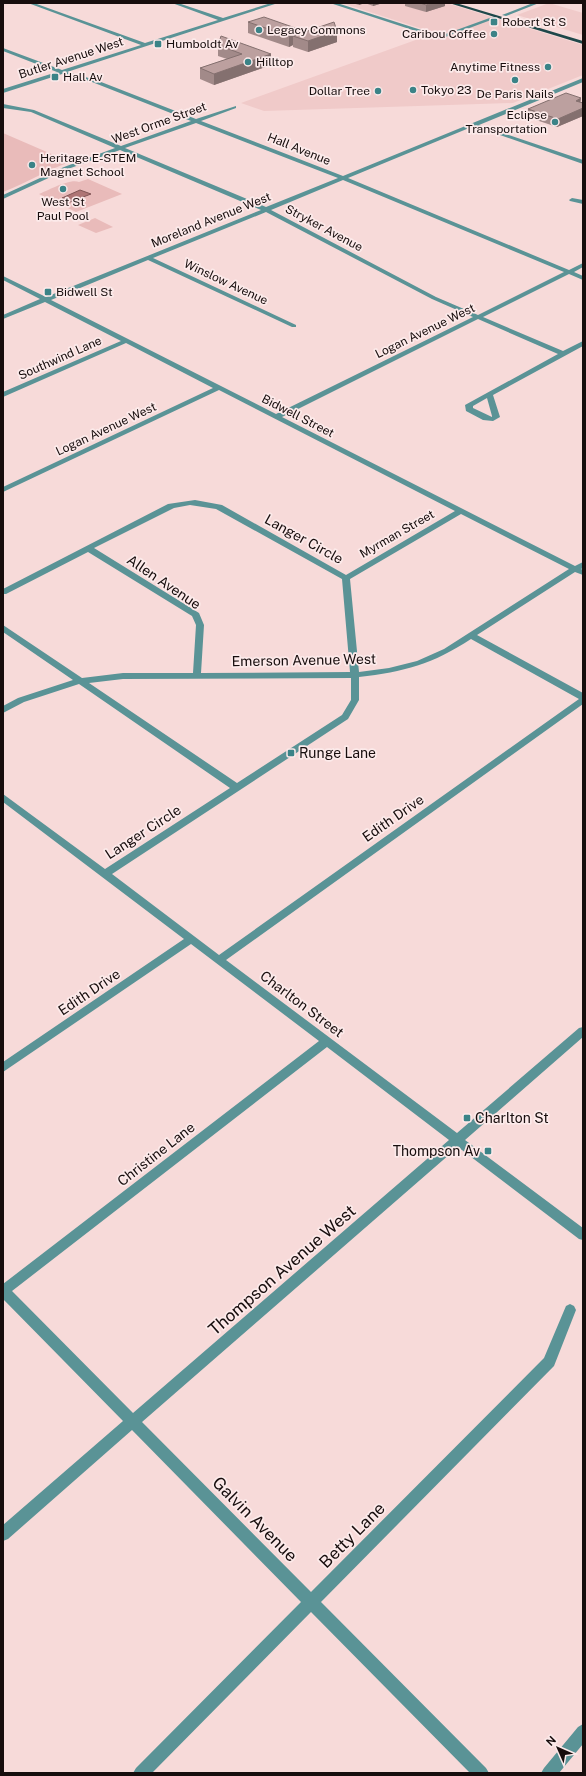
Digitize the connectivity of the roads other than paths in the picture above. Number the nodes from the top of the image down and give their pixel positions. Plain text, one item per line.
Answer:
1 (30, 3) edge
2 (174, 3) edge
3 (276, 3) edge
4 (332, 3) edge
5 (451, 3) edge
6 (465, 3) edge
7 (537, 3) edge
8 (490, 15) junction
9 (504, 15) junction
10 (497, 17) junction
11 (513, 18) junction
12 (223, 20) junction
13 (583, 39) edge
14 (583, 43) edge
15 (145, 45) junction
16 (3, 49) edge
17 (62, 72) junction
18 (583, 80) edge
19 (3, 91) edge
20 (3, 106) edge
21 (234, 107) dead end
22 (197, 121) junction
23 (475, 124) junction
24 (120, 148) junction
25 (583, 162) edge
26 (343, 178) junction
27 (3, 197) edge
28 (572, 200) dead end
29 (583, 202) edge
30 (267, 210) junction
31 (148, 258) junction
32 (583, 265) edge
33 (568, 272) junction
34 (3, 278) edge
35 (583, 278) edge
36 (45, 300) junction
37 (3, 317) edge
38 (478, 317) junction
39 (294, 326) dead end
40 (126, 341) junction
41 (583, 343) edge
42 (564, 354) junction
43 (218, 388) junction
44 (489, 394) dead end
45 (3, 395) edge
46 (276, 417) junction
47 (3, 490) edge
48 (461, 511) junction
49 (88, 548) junction
50 (583, 564) edge
51 (579, 571) edge
52 (346, 578) junction
53 (3, 592) edge
54 (3, 628) edge
55 (472, 636) junction
56 (197, 675) junction
57 (355, 675) junction
58 (80, 681) junction
59 (583, 699) edge
60 (3, 710) edge
61 (237, 788) junction
62 (3, 797) edge
63 (105, 874) junction
64 (191, 939) junction
65 (219, 960) junction
66 (583, 1031) edge
67 (327, 1041) junction
68 (3, 1068) edge
69 (458, 1140) junction
70 (583, 1235) edge
71 (3, 1291) edge
72 (570, 1310) dead end
73 (133, 1422) junction
74 (3, 1534) edge
75 (311, 1602) junction
76 (583, 1732) edge
77 (142, 1773) edge
78 (481, 1773) edge
79 (549, 1773) edge

1 - 15 street
2 - 12 street
3 - 12 street, Butler Avenue West
4 - 10 street
5 - 8 main road
6 - 9 main road
7 - 9 street
8 - 9 main road
8 - 10 main road
9 - 11 main road
10 - 11 main road
10 - 14 main road
11 - 13 main road
12 - 15 street, Butler Avenue West
15 - 17 street, Butler Avenue West
16 - 17 street, Hall Avenue
17 - 19 street, Butler Avenue West
17 - 22 street, Hall Avenue
18 - 23 street, Moreland Avenue West
20 - 24 street, Stryker Avenue
21 - 22 street, West Orme Street
22 - 24 street, West Orme Street
22 - 26 street, Hall Avenue
23 - 25 street
23 - 26 street, Moreland Avenue West
24 - 27 street, West Orme Street
24 - 30 street, Stryker Avenue
26 - 30 street, Moreland Avenue West
26 - 33 street, Hall Avenue
28 - 29 street
30 - 31 street, Moreland Avenue West
30 - 38 street, Stryker Avenue
31 - 36 street, Moreland Avenue West
31 - 39 street, Winslow Avenue
32 - 33 street, Logan Avenue West
33 - 35 street, Hall Avenue
33 - 38 street, Logan Avenue West
34 - 36 street, Bidwell Street
36 - 37 street, Moreland Avenue West
36 - 40 street, Bidwell Street
38 - 42 street, Stryker Avenue
38 - 46 street, Logan Avenue West
40 - 43 street, Bidwell Street
40 - 45 street, Southwind Lane
41 - 42 street
42 - 44 street
43 - 46 street, Bidwell Street
43 - 47 street, Logan Avenue West
46 - 48 street, Bidwell Street
48 - 51 street, Bidwell Street
48 - 52 street, Myrman Street
49 - 52 street, Langer Circle
49 - 53 street, Langer Circle
49 - 56 street, Allen Avenue
50 - 51 street, Emerson Avenue West
51 - 55 street, Emerson Avenue West
52 - 57 street, Langer Circle
54 - 58 street
55 - 57 street, Emerson Avenue West
55 - 59 street
56 - 57 street, Emerson Avenue West
56 - 58 street, Emerson Avenue West
57 - 61 street, Langer Circle
58 - 60 street, Emerson Avenue West
58 - 61 street
59 - 65 street, Edith Drive
61 - 63 street, Langer Circle
62 - 63 street, Charlton Street
63 - 64 street, Charlton Street
64 - 65 street, Charlton Street
64 - 68 street, Edith Drive
65 - 67 street, Charlton Street
66 - 69 street, Thompson Avenue West
67 - 69 street, Charlton Street
67 - 71 street, Christine Lane
69 - 70 street, Charlton Street
69 - 73 street, Thompson Avenue West
71 - 73 street, Galvin Avenue
72 - 75 street, Betty Lane
73 - 74 street, Thompson Avenue West
73 - 75 street, Galvin Avenue
75 - 77 street, Betty Lane
75 - 78 street, Galvin Avenue
76 - 79 street

